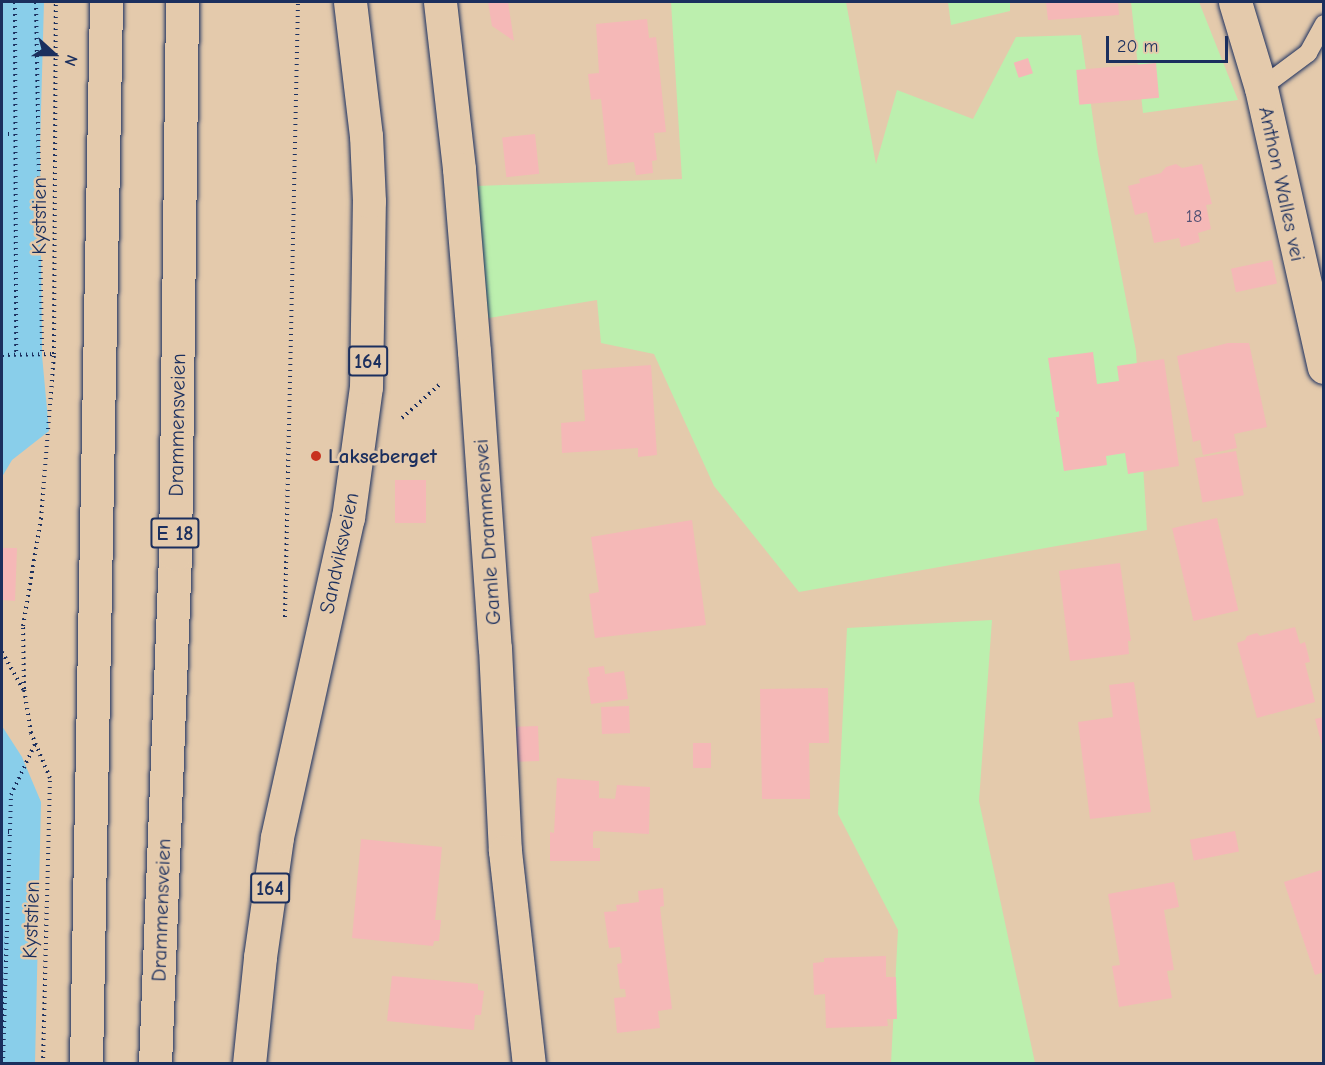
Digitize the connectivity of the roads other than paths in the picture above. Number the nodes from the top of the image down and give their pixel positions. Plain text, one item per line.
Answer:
1 (106, 2) edge
2 (182, 2) edge
3 (350, 2) edge
4 (440, 2) edge
5 (1235, 2) edge
6 (1323, 24) edge
7 (1261, 88) junction
8 (1323, 368) edge
9 (86, 1064) edge
10 (155, 1064) edge
11 (249, 1064) edge
12 (529, 1064) edge

1 - 9 main road
2 - 10 main road, Drammensveien / E 18
3 - 11 main road, Sandviksveien / 164
4 - 12 main road, Gamle Drammensvei
5 - 7 main road, Anthon Walles vei
6 - 7 lane
7 - 8 main road, Anthon Walles vei

